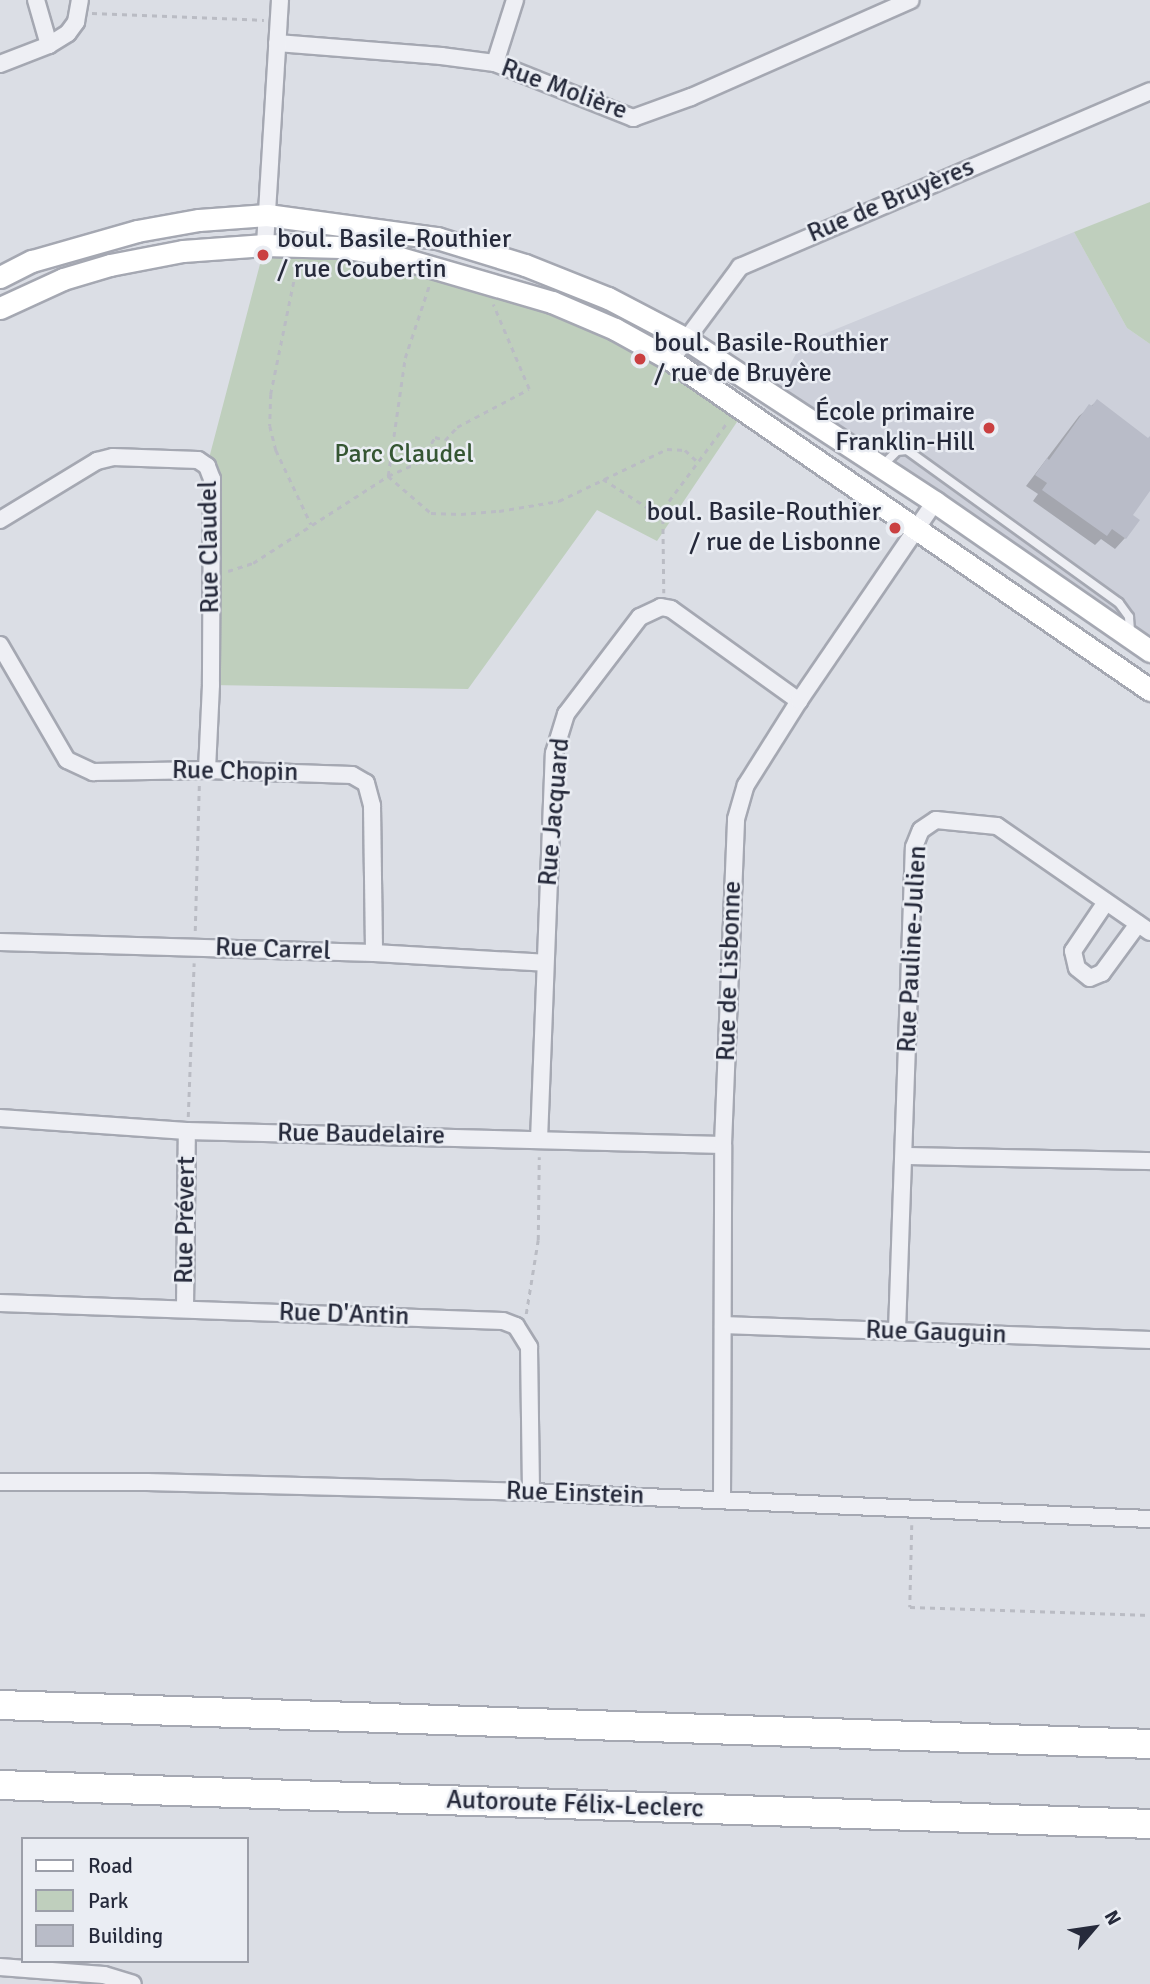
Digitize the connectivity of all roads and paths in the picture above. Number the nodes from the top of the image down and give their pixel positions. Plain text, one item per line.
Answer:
1 (36, 0) edge
2 (280, 0) edge
3 (515, 0) edge
4 (911, 0) edge
5 (79, 6) edge
6 (278, 21) junction
7 (277, 44) junction
8 (49, 45) junction
9 (495, 63) junction
10 (0, 64) edge
11 (1150, 91) edge
12 (267, 215) junction
13 (265, 245) junction
14 (302, 246) junction
15 (436, 267) junction
16 (0, 277) edge
17 (484, 281) junction
18 (0, 308) edge
19 (686, 339) junction
20 (671, 360) junction
21 (745, 410) junction
22 (699, 463) junction
23 (882, 466) junction
24 (388, 476) junction
25 (603, 480) junction
26 (935, 502) junction
27 (663, 509) junction
28 (0, 520) edge
29 (311, 524) junction
30 (918, 529) junction
31 (211, 576) junction
32 (664, 607) junction
33 (1130, 636) junction
34 (0, 645) edge
35 (1150, 651) edge
36 (1113, 666) junction
37 (1150, 690) edge
38 (799, 701) junction
39 (207, 770) junction
40 (1106, 902) junction
41 (1144, 928) edge
42 (0, 942) edge
43 (374, 953) junction
44 (545, 963) junction
45 (0, 1118) edge
46 (187, 1131) junction
47 (539, 1140) junction
48 (723, 1145) junction
49 (904, 1156) junction
50 (1150, 1161) edge
51 (0, 1303) edge
52 (185, 1308) junction
53 (723, 1325) junction
54 (897, 1331) junction
55 (521, 1332) junction
56 (1150, 1340) edge
57 (0, 1482) edge
58 (531, 1492) junction
59 (722, 1499) junction
60 (913, 1508) junction
61 (1150, 1519) edge
62 (1150, 1615) edge
63 (0, 1705) edge
64 (1150, 1744) edge
65 (0, 1784) edge
66 (1150, 1824) edge
67 (0, 1967) edge
68 (133, 1984) edge

1 - 8 street
2 - 6 street
3 - 9 street
4 - 9 street, Rue Molière
5 - 6 path
5 - 8 street
6 - 7 street
7 - 9 street, Rue Molière
7 - 12 street
8 - 10 street
11 - 19 street, Rue de Bruyères
12 - 13 street
12 - 16 street
12 - 19 street
13 - 14 street
13 - 18 street
14 - 15 street
14 - 29 path
15 - 17 street
15 - 24 path
17 - 20 street
17 - 24 path
19 - 20 street, Rue de Bruyères
19 - 23 street
20 - 21 street
21 - 22 path
21 - 30 street
22 - 25 path
22 - 27 path
23 - 26 street
23 - 33 lane
24 - 25 path
24 - 29 path
25 - 27 path
26 - 30 street, Rue de Lisbonne
26 - 33 street
27 - 32 path
28 - 31 street, Rue Claudel
29 - 31 path
30 - 36 street
30 - 38 street, Rue de Lisbonne
31 - 39 street, Rue Claudel
32 - 38 street
32 - 44 street, Rue Jacquard
33 - 35 street
33 - 36 street
34 - 39 street, Rue Chopin
36 - 37 street
38 - 48 street, Rue de Lisbonne
39 - 43 street, Rue Chopin
40 - 41 street, Rue Pauline-Julien
40 - 41 street, Rue Pauline-Julien
40 - 49 street, Rue Pauline-Julien
42 - 43 street, Rue Carrel
43 - 44 street, Rue Carrel
44 - 47 street, Rue Jacquard
45 - 46 street, Rue Baudelaire
46 - 47 street, Rue Baudelaire
46 - 52 street, Rue Prévert
47 - 48 street, Rue Baudelaire
47 - 55 path
48 - 53 street, Rue de Lisbonne
49 - 50 street
49 - 54 street, Rue Pauline-Julien
51 - 52 street, Rue D'Antin
52 - 55 street, Rue D'Antin
53 - 54 street, Rue Gauguin
53 - 59 street, Rue de Lisbonne
54 - 56 street, Rue Gauguin
55 - 58 street
57 - 58 street, Rue Einstein
58 - 59 street, Rue Einstein
59 - 60 street, Rue Einstein
60 - 61 street, Rue Einstein
60 - 62 path
63 - 64 highway
65 - 66 highway, Autoroute Félix-Leclerc
67 - 68 street

